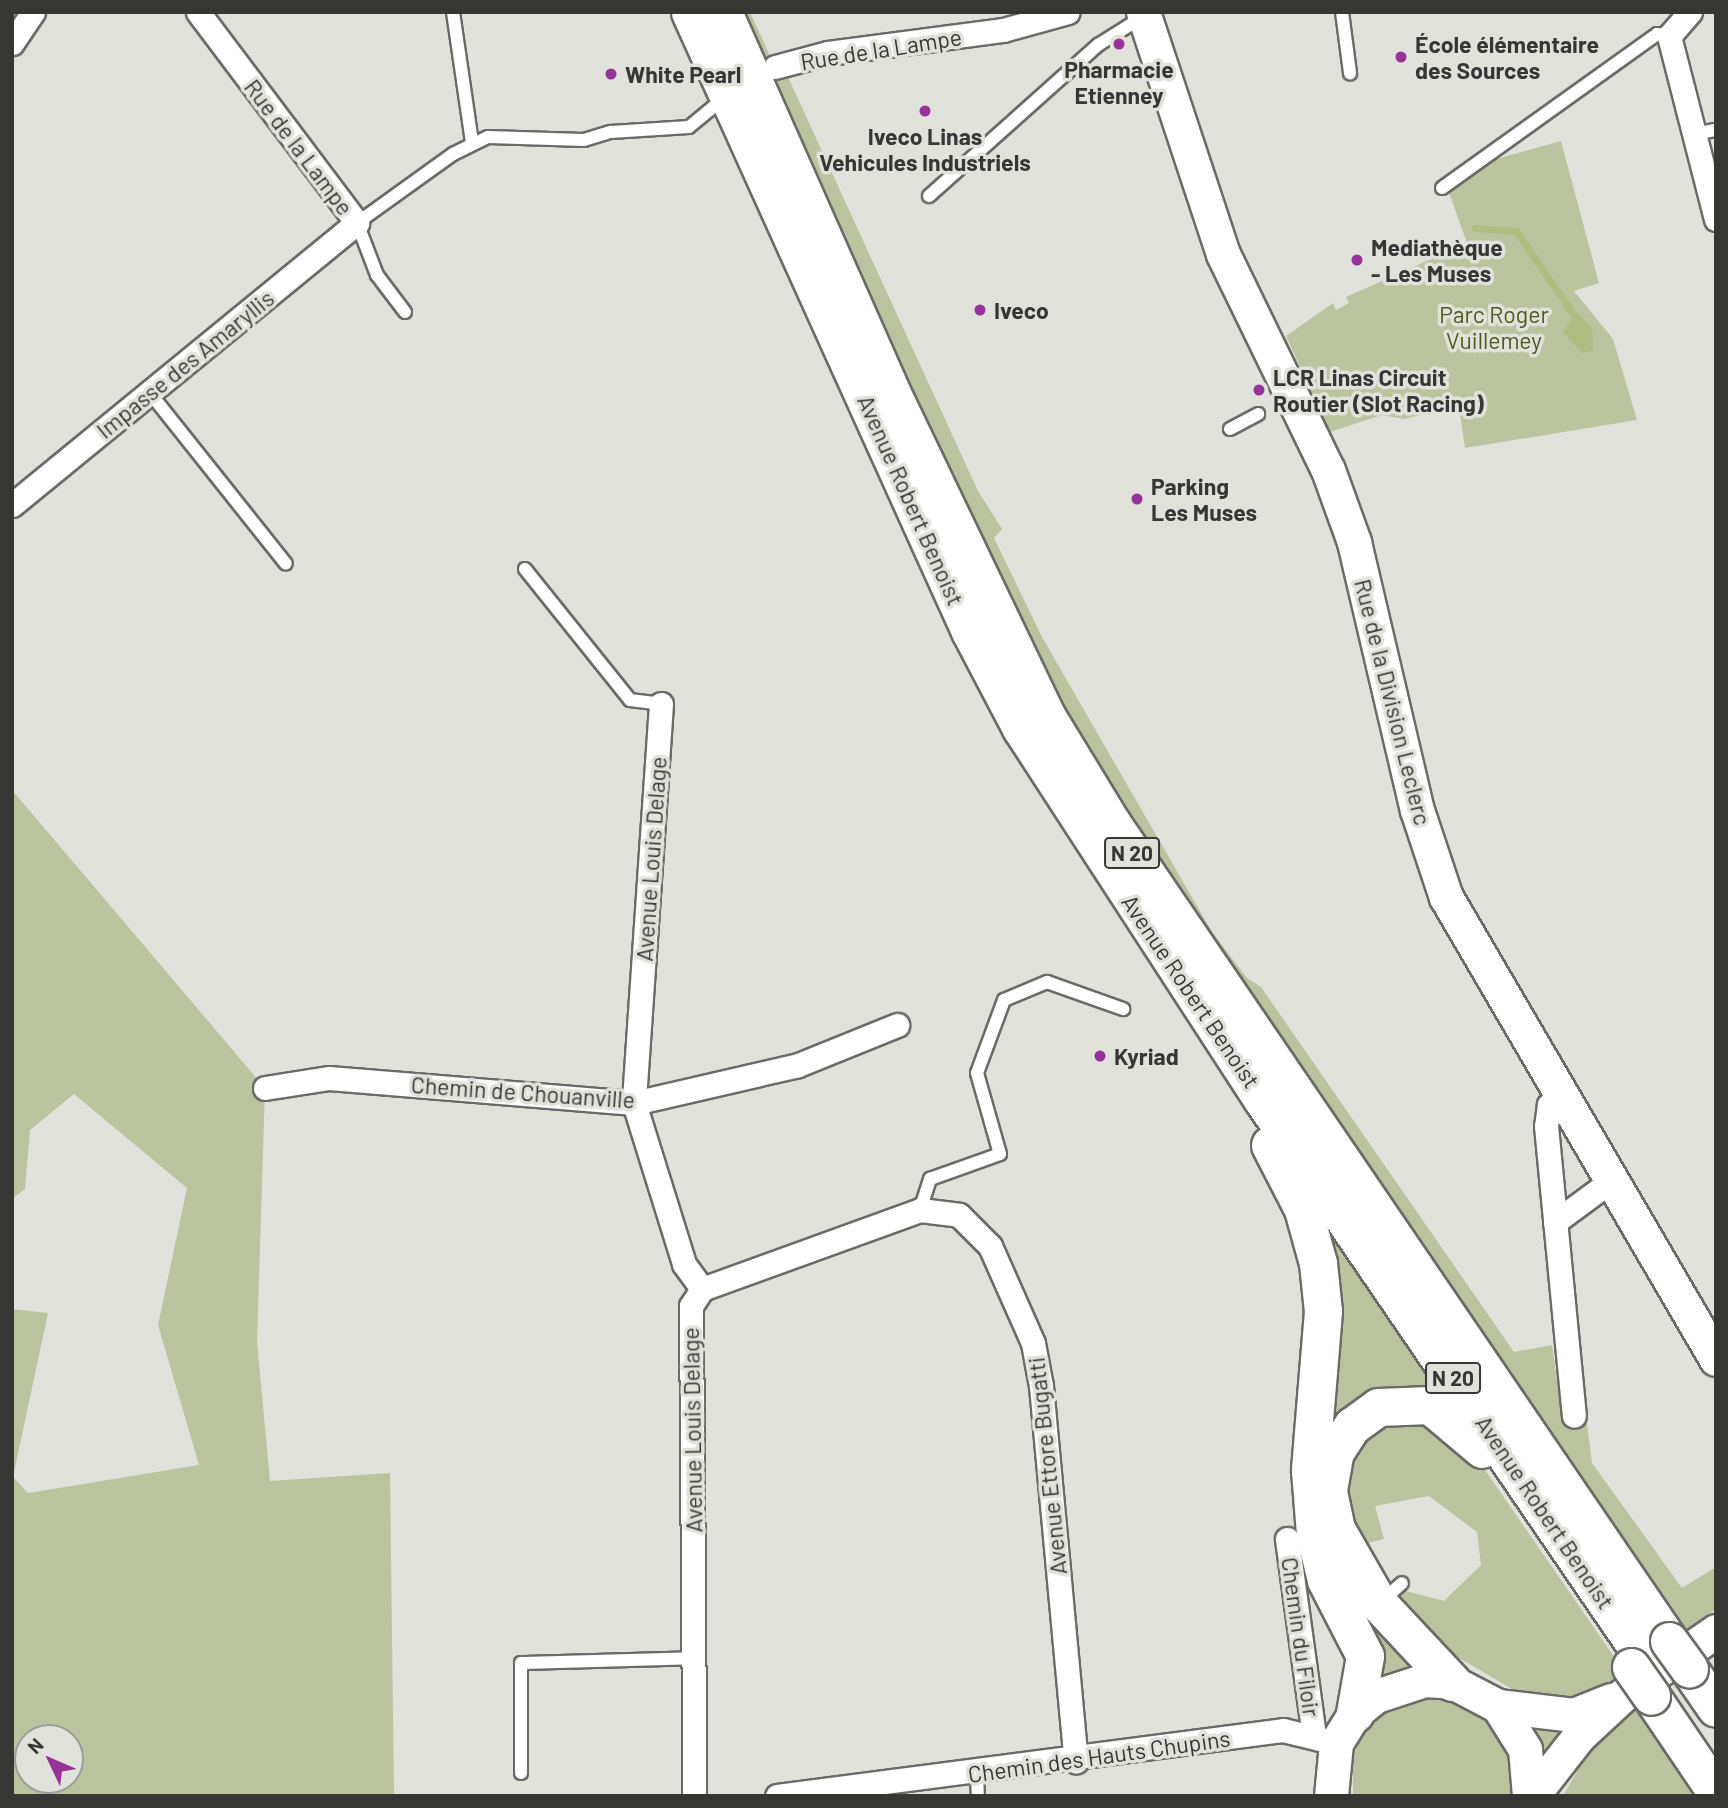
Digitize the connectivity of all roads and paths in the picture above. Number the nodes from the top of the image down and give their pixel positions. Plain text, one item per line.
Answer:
1 (33, 12) edge
2 (198, 12) edge
3 (453, 12) edge
4 (690, 12) edge
5 (723, 12) edge
6 (1068, 12) edge
7 (1342, 12) edge
8 (1690, 12) edge
9 (1143, 14) edge
10 (1669, 36) junction
11 (12, 43) edge
12 (775, 68) dead end
13 (1350, 73) dead end
14 (727, 96) junction
15 (1704, 132) edge
16 (472, 142) junction
17 (1442, 188) dead end
18 (929, 195) dead end
19 (1716, 218) edge
20 (357, 223) junction
21 (405, 312) dead end
22 (150, 393) junction
23 (1258, 414) dead end
24 (1230, 429) dead end
25 (12, 505) edge
26 (286, 564) dead end
27 (525, 569) dead end
28 (661, 704) joint
29 (1123, 1009) dead end
30 (897, 1025) dead end
31 (265, 1088) dead end
32 (1560, 1097) junction
33 (1262, 1099) junction
34 (634, 1103) junction
35 (1609, 1182) junction
36 (920, 1210) junction
37 (1555, 1222) junction
38 (702, 1289) junction
39 (1716, 1359) edge
40 (1574, 1416) dead end
41 (1287, 1539) dead end
42 (1378, 1604) junction
43 (1716, 1631) edge
44 (695, 1658) junction
45 (1653, 1673) junction
46 (1452, 1682) junction
47 (1498, 1706) junction
48 (1716, 1708) edge
49 (1335, 1731) junction
50 (1076, 1761) junction
51 (1716, 1763) edge
52 (976, 1772) junction
53 (521, 1773) dead end
54 (1716, 1792) edge
55 (694, 1796) edge
56 (777, 1796) edge
57 (978, 1796) edge
58 (1331, 1796) edge
59 (1530, 1796) edge

1 - 11 street
2 - 20 street, Rue de la Lampe
3 - 16 lane
4 - 14 main road, Avenue Robert Benoist / N 20
5 - 45 main road, Avenue Robert Benoist / N 20
6 - 12 street, Rue de la Lampe
7 - 13 lane
8 - 10 street
9 - 18 lane
9 - 32 street, Rue de la Division Leclerc
10 - 15 street
10 - 17 lane
14 - 16 lane, Rue de la Lampe
14 - 33 main road, Avenue Robert Benoist / N 20
15 - 19 street
16 - 20 lane, Rue de la Lampe
20 - 21 lane
20 - 22 street, Impasse des Amaryllis
22 - 25 street, Impasse des Amaryllis
22 - 26 lane
23 - 24 lane
27 - 28 lane
28 - 34 street, Avenue Louis Delage
29 - 36 lane
30 - 34 street, Chemin de Chouanville
31 - 34 street, Chemin de Chouanville
32 - 35 street, Rue de la Division Leclerc
32 - 37 street
33 - 42 main road
33 - 45 main road, Avenue Robert Benoist / N 20
34 - 38 street, Avenue Louis Delage
35 - 37 street
35 - 39 street, Rue de la Division Leclerc
36 - 38 street, Avenue Ettore Bugatti
36 - 50 street, Avenue Ettore Bugatti
37 - 40 street
38 - 44 street, Avenue Louis Delage
41 - 49 street, Chemin du Filoir
42 - 45 main road
42 - 46 main road
42 - 49 main road
43 - 45 street
44 - 53 lane
44 - 55 street, Avenue Louis Delage
45 - 47 street
45 - 48 main road, Avenue Robert Benoist / N 20
45 - 51 main road, Avenue Robert Benoist / N 20
45 - 54 main road
45 - 59 street
46 - 47 street
46 - 49 street
47 - 59 street
49 - 50 street, Chemin des Hauts Chupins
49 - 58 street
50 - 52 street, Chemin des Hauts Chupins
52 - 56 street, Chemin des Hauts Chupins
52 - 57 lane

